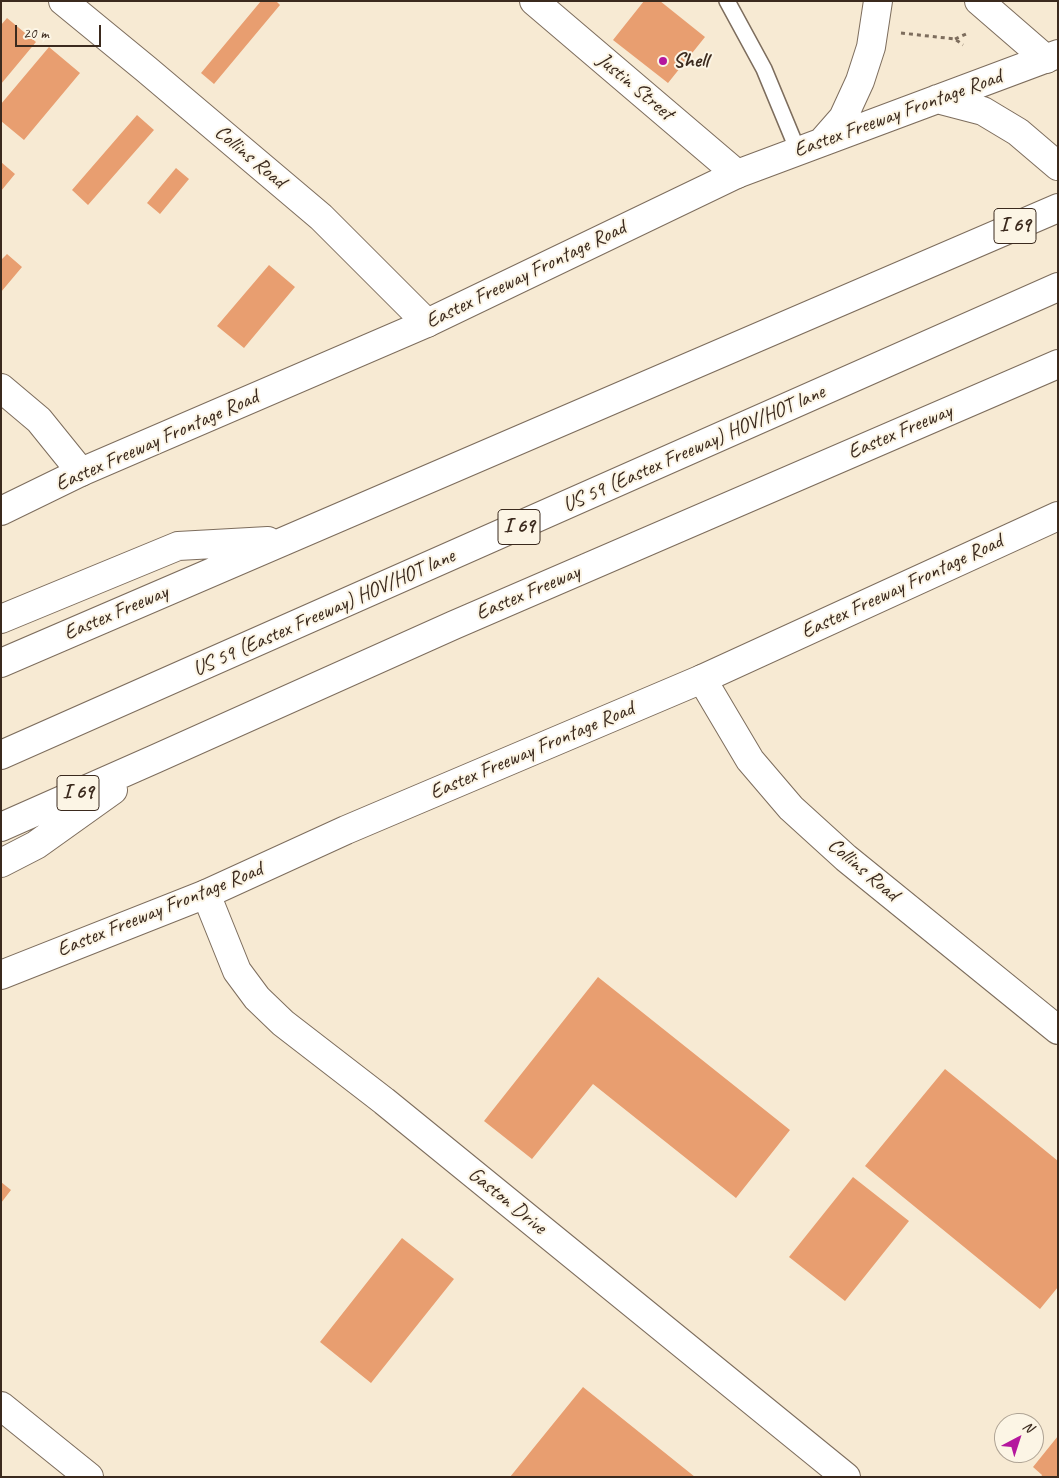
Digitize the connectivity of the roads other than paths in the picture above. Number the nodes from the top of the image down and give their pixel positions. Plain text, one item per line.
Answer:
1 (63, 1) edge
2 (534, 1) edge
3 (727, 1) edge
4 (878, 1) edge
5 (979, 1) edge
6 (1054, 60) edge
7 (937, 99) junction
8 (810, 146) junction
9 (1058, 166) edge
10 (737, 174) junction
11 (1058, 208) edge
12 (1047, 292) edge
13 (427, 323) junction
14 (1058, 364) edge
15 (1, 388) edge
16 (81, 472) junction
17 (1, 511) edge
18 (1058, 516) edge
19 (287, 540) junction
20 (1, 619) edge
21 (1, 663) edge
22 (702, 679) junction
23 (1, 755) edge
24 (155, 759) junction
25 (1, 827) edge
26 (1, 863) edge
27 (206, 894) junction
28 (1, 975) edge
29 (1058, 1030) edge
30 (1, 1406) edge
31 (89, 1477) edge
32 (846, 1477) edge

1 - 13 main road, Collins Road
2 - 10 main road, Justin Street
3 - 8 lane
4 - 8 main road
5 - 6 main road
6 - 7 main road, Eastex Freeway Frontage Road
7 - 8 main road, Eastex Freeway Frontage Road
7 - 9 main road
8 - 10 main road, Eastex Freeway Frontage Road
10 - 13 main road, Eastex Freeway Frontage Road
11 - 19 main road, Eastex Freeway / I 69
12 - 23 main road, US 59 (Eastex Freeway) HOV/HOT lane / I 69
13 - 16 main road, Eastex Freeway Frontage Road
14 - 24 main road, Eastex Freeway / I 69
15 - 16 main road
16 - 17 main road, Eastex Freeway Frontage Road
18 - 22 main road, Eastex Freeway Frontage Road
19 - 20 main road
19 - 21 main road, Eastex Freeway / I 69
22 - 27 main road, Eastex Freeway Frontage Road
22 - 29 main road, Collins Road
24 - 25 main road, Eastex Freeway / I 69
24 - 26 main road
27 - 28 main road, Eastex Freeway Frontage Road
27 - 32 main road, Gaston Drive
30 - 31 main road

